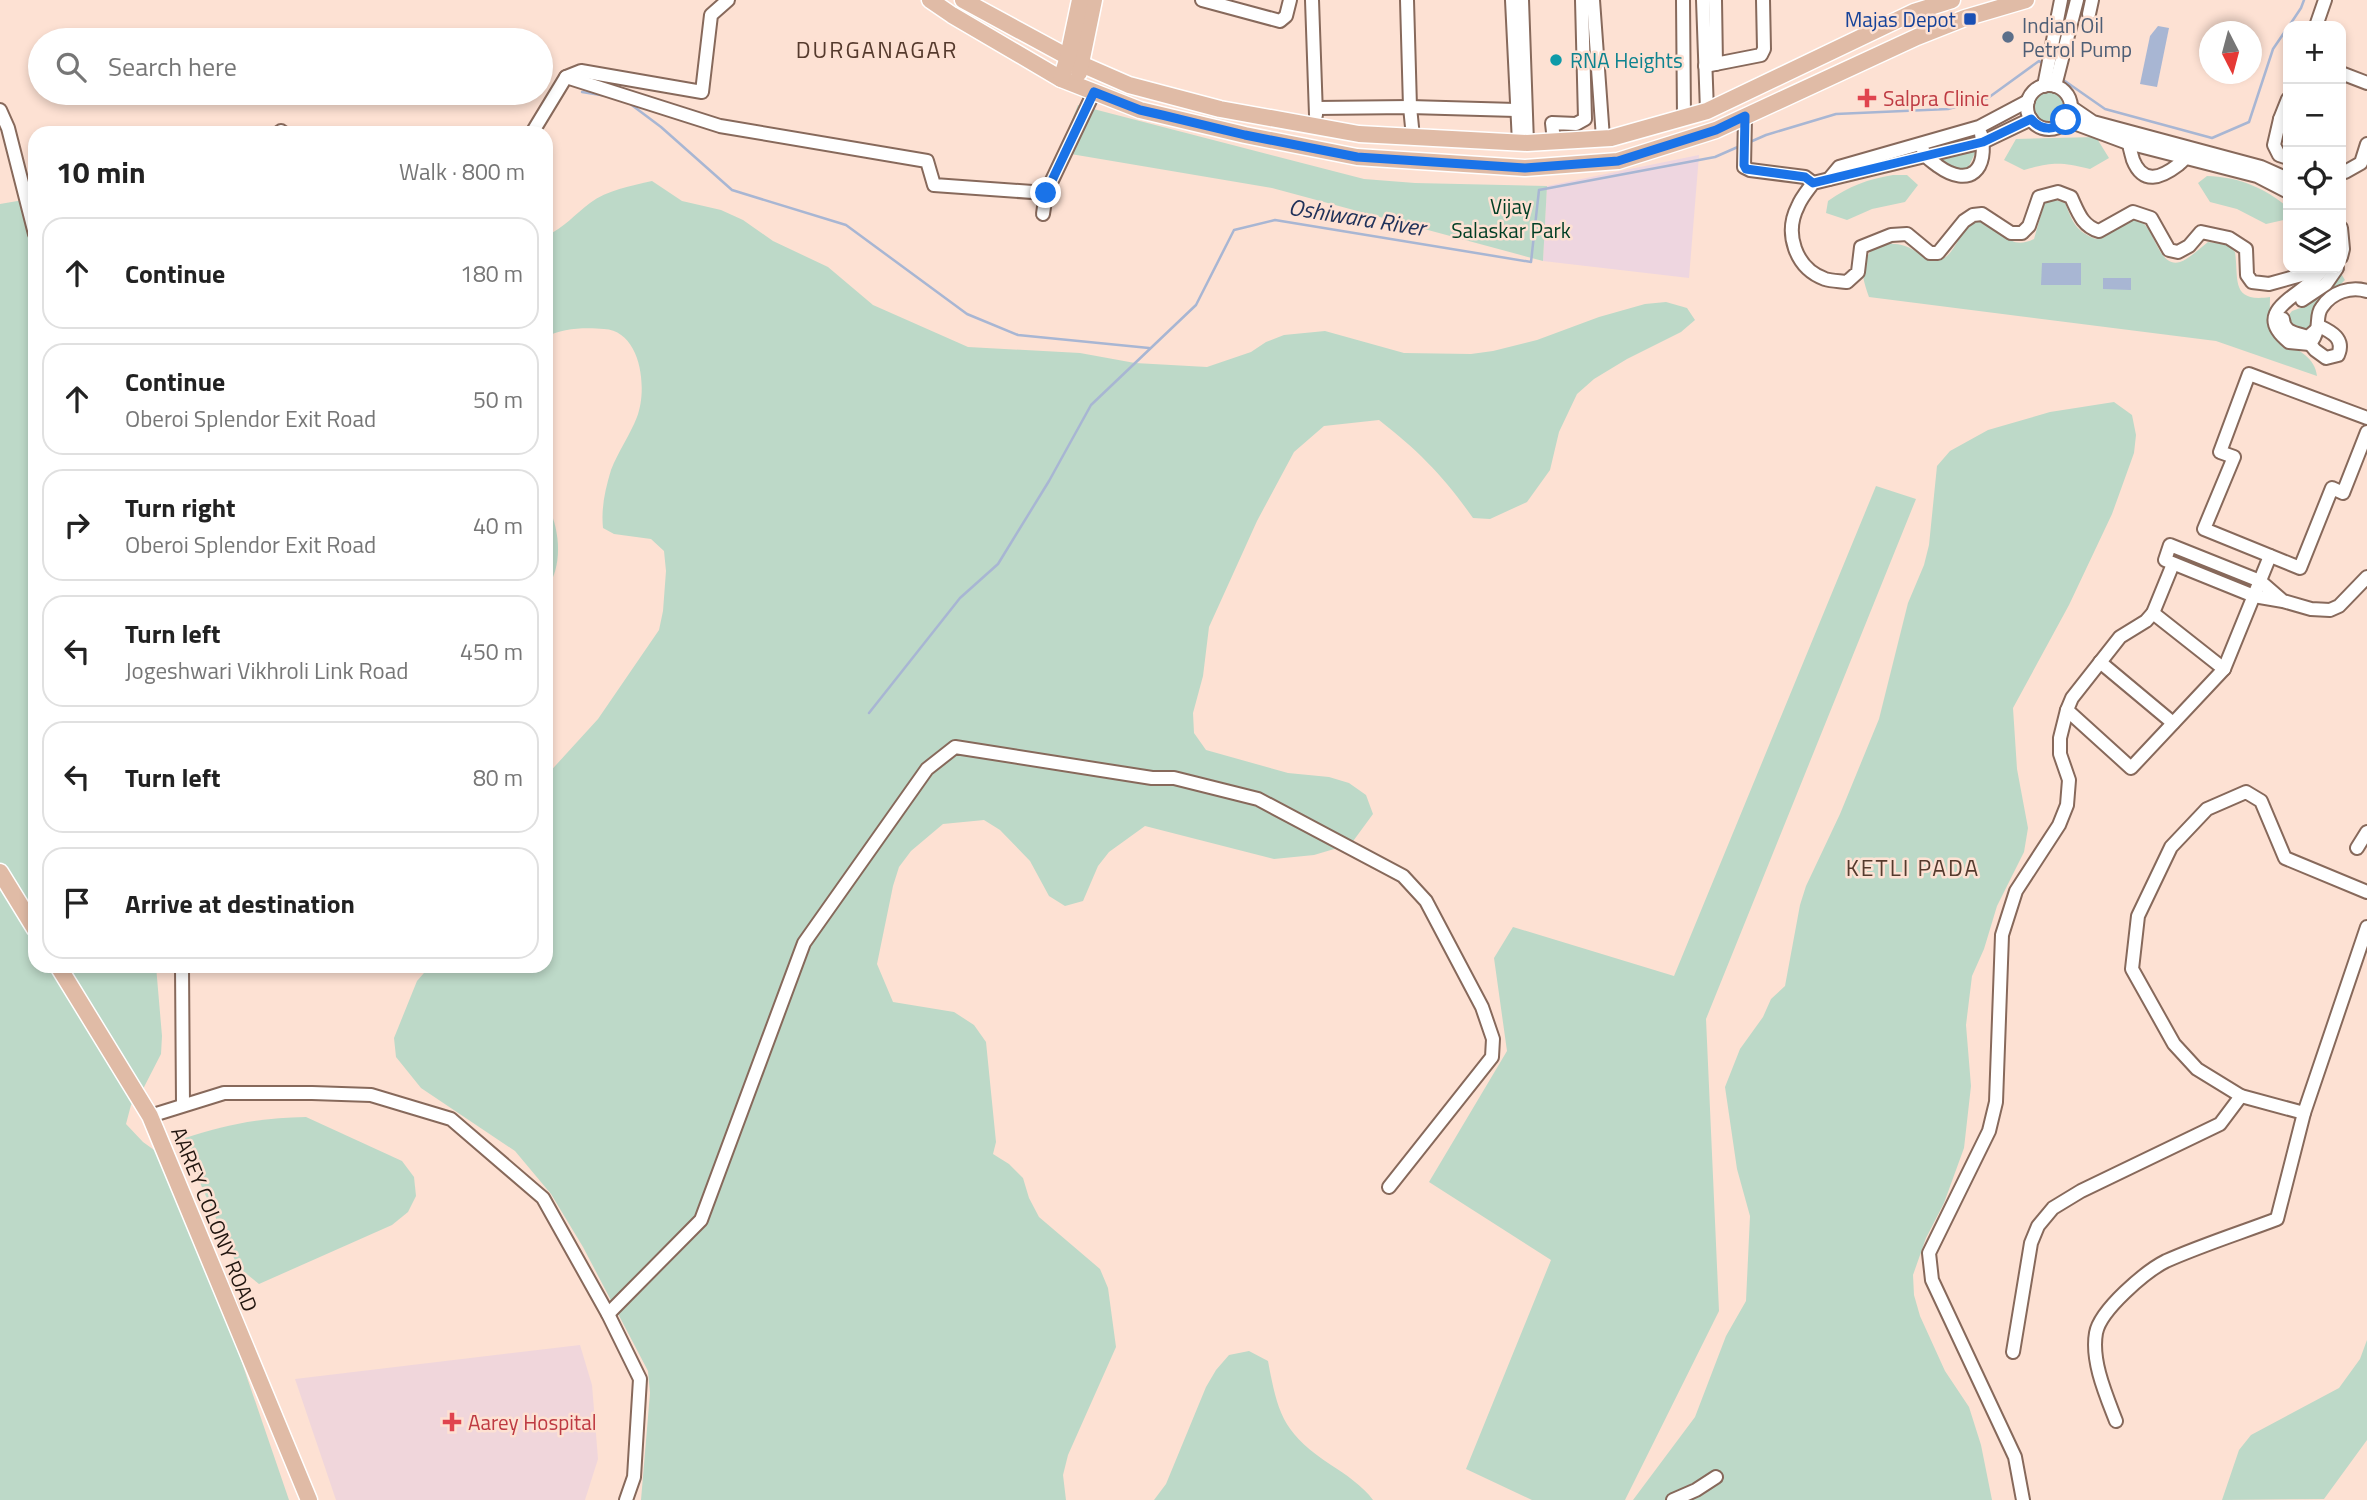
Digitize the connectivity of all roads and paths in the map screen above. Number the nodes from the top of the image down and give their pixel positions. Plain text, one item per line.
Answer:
1 (728, 0) edge
2 (930, 0) edge
3 (962, 0) edge
4 (1080, 0) edge
5 (1094, 0) edge
6 (1202, 0) edge
7 (1290, 0) edge
8 (1312, 0) edge
9 (1407, 0) edge
10 (1512, 0) edge
11 (1522, 0) edge
12 (1582, 0) edge
13 (1593, 0) edge
14 (1683, 0) edge
15 (1703, 0) edge
16 (1715, 0) edge
17 (1763, 0) edge
18 (1952, 0) edge
19 (2026, 0) edge
20 (2061, 0) edge
21 (2077, 0) edge
22 (2092, 0) edge
23 (2325, 0) edge
24 (2089, 14) dead end
25 (2318, 21) edge
26 (1075, 61) junction
27 (1711, 65) junction
28 (2346, 75) edge
29 (566, 77) junction
30 (2052, 78) junction
31 (1069, 82) junction
32 (2367, 83) edge
33 (1094, 92) junction
34 (553, 98) edge
35 (2028, 101) junction
36 (549, 105) edge
37 (1410, 107) junction
38 (2071, 107) junction
39 (1316, 108) junction
40 (0, 110) edge
41 (1516, 110) junction
42 (1707, 111) junction
43 (1745, 116) junction
44 (1684, 117) junction
45 (2031, 119) junction
46 (2066, 120) junction
47 (2283, 122) edge
48 (1552, 123) junction
49 (1527, 124) junction
50 (536, 126) edge
51 (1316, 126) junction
52 (1979, 127) junction
53 (1413, 137) junction
54 (1603, 138) junction
55 (2129, 138) junction
56 (1554, 141) junction
57 (1983, 142) junction
58 (1523, 143) junction
59 (2367, 144) edge
60 (1922, 149) junction
61 (2188, 153) junction
62 (2283, 156) edge
63 (2346, 171) edge
64 (2283, 177) edge
65 (1813, 183) junction
66 (2283, 189) edge
67 (1046, 193) junction
68 (28, 207) edge
69 (1043, 214) dead end
70 (1793, 222) junction
71 (1799, 236) dead end
72 (2322, 274) edge
73 (2367, 290) edge
74 (2319, 326) junction
75 (2310, 344) junction
76 (2367, 418) edge
77 (2367, 432) edge
78 (2228, 539) junction
79 (2270, 556) junction
80 (2173, 564) junction
81 (2218, 565) junction
82 (2367, 577) edge
83 (2212, 580) junction
84 (2260, 581) junction
85 (2254, 596) junction
86 (2283, 601) junction
87 (2153, 613) junction
88 (2100, 662) junction
89 (2224, 669) junction
90 (2067, 710) junction
91 (2173, 723) junction
92 (2367, 832) edge
93 (2357, 848) dead end
94 (0, 872) edge
95 (2367, 892) edge
96 (28, 918) edge
97 (2367, 927) edge
98 (62, 973) edge
99 (182, 973) edge
100 (2241, 1096) junction
101 (183, 1104) junction
102 (2304, 1114) junction
103 (150, 1116) junction
104 (1389, 1187) dead end
105 (608, 1314) junction
106 (2013, 1352) dead end
107 (2116, 1421) dead end
108 (1716, 1477) dead end
109 (309, 1500) edge
110 (626, 1500) edge
111 (1672, 1500) edge
112 (2023, 1500) edge

1 - 29 street
2 - 31 main road
3 - 26 main road
4 - 26 main road
5 - 26 main road
6 - 7 street
8 - 39 street
9 - 37 street
10 - 41 street
11 - 49 street
12 - 48 street
13 - 54 street
14 - 44 street
15 - 27 street
16 - 27 street
17 - 27 street
18 - 42 main road
19 - 43 main road
20 - 30 street
21 - 30 street
22 - 24 street
23 - 25 street
26 - 31 main road
26 - 51 main road
27 - 42 street
28 - 32 street
29 - 34 street
29 - 67 street
30 - 35 street
30 - 38 street
31 - 33 main road
33 - 43 main road
33 - 67 street
35 - 45 street
35 - 52 street
36 - 50 street
37 - 39 street
37 - 41 street
37 - 53 street
38 - 46 street
38 - 55 street
39 - 51 street
40 - 68 street
41 - 58 street
42 - 44 main road
43 - 65 street
44 - 54 main road
45 - 46 street
45 - 57 street
46 - 55 street
47 - 62 street
48 - 49 street
48 - 56 street
49 - 58 street
51 - 53 main road
52 - 57 street
52 - 60 street
53 - 58 main road
54 - 56 main road
55 - 61 street
55 - 61 street
56 - 58 main road
57 - 60 street
57 - 60 street
59 - 63 street
60 - 65 street
61 - 64 street
61 - 66 street
65 - 70 street
67 - 69 street
70 - 71 street
70 - 72 street
72 - 74 street
72 - 75 street
73 - 74 street
74 - 75 street
74 - 75 street
76 - 78 street
77 - 79 street
78 - 79 street
78 - 81 street
79 - 84 street
80 - 81 street
80 - 83 street
80 - 87 street
81 - 83 street
81 - 84 street
82 - 86 street
83 - 85 street
84 - 85 street
84 - 86 street
85 - 86 street
85 - 89 street
87 - 88 street
87 - 89 street
88 - 90 street
88 - 91 street
89 - 91 street
90 - 91 street
90 - 112 street
92 - 93 street
94 - 96 main road
95 - 100 street
97 - 102 street
98 - 103 main road, AAREY COLONY ROAD
99 - 101 street
100 - 102 street
100 - 106 street
101 - 103 street
101 - 105 street
102 - 107 street
103 - 109 main road, AAREY COLONY ROAD
104 - 105 street
105 - 110 street
108 - 111 street

